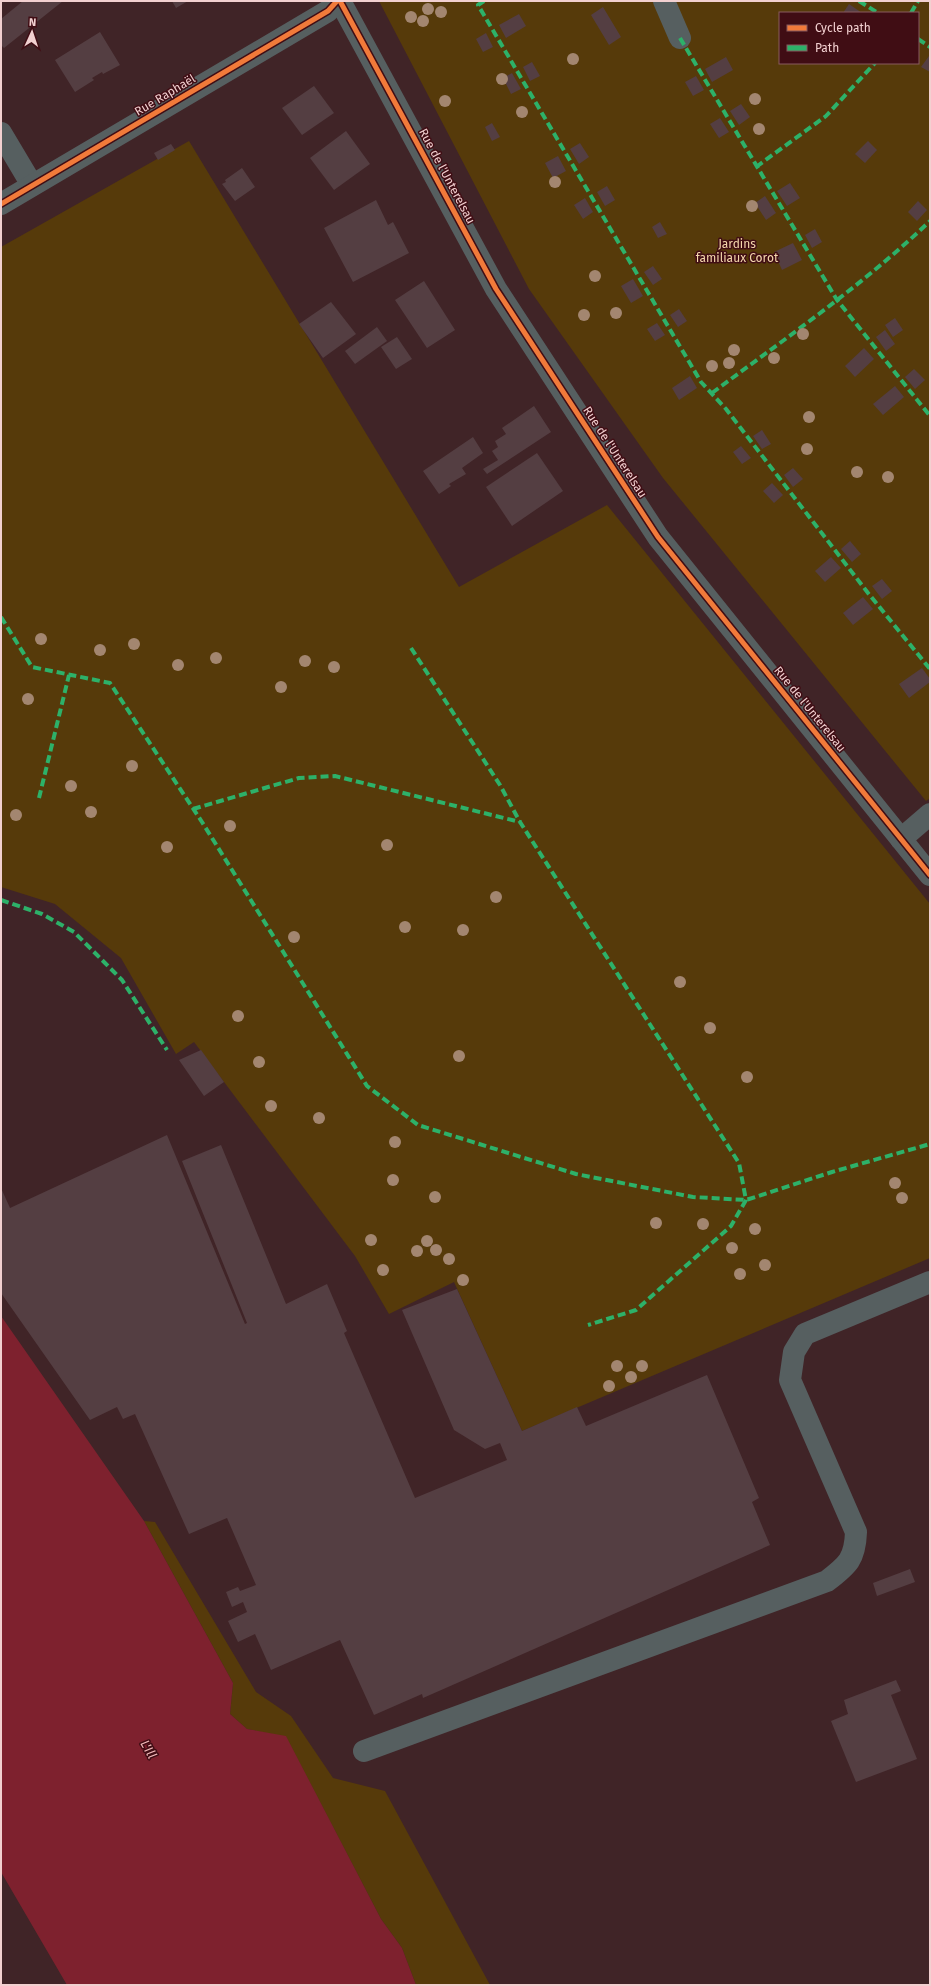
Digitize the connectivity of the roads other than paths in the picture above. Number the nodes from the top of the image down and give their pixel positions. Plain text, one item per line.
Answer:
1 (337, 1) edge
2 (340, 1) edge
3 (664, 1) edge
4 (680, 38) dead end
5 (1, 133) edge
6 (32, 185) junction
7 (1, 204) edge
8 (930, 814) edge
9 (901, 838) junction
10 (930, 875) edge
11 (930, 1282) edge
12 (364, 1752) dead end

1 - 6 street, Rue Raphaël
2 - 9 street, Rue de l'Unterelsau
3 - 4 street
5 - 6 street
6 - 7 street, Rue Raphaël
8 - 9 street
9 - 10 street, Rue de l'Unterelsau
11 - 12 street

